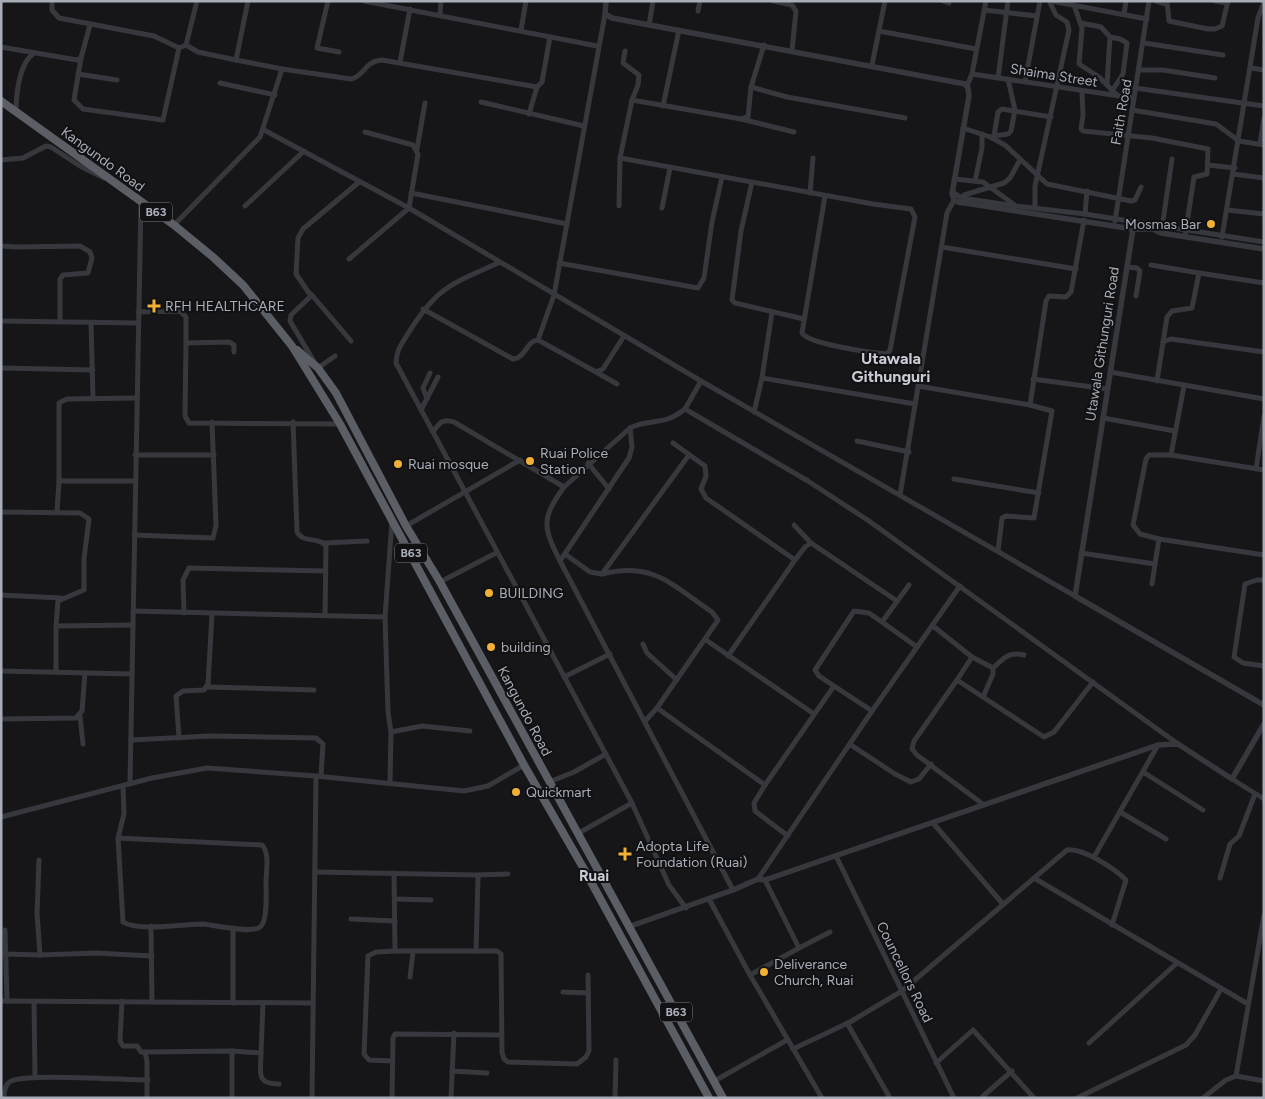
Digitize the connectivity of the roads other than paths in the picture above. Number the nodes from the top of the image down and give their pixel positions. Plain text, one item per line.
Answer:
1 (52, 1) edge
2 (197, 1) edge
3 (248, 1) edge
4 (328, 1) edge
5 (364, 1) edge
6 (441, 1) edge
7 (526, 1) edge
8 (606, 1) edge
9 (653, 1) edge
10 (700, 1) edge
11 (773, 1) edge
12 (885, 1) edge
13 (986, 1) edge
14 (1008, 1) edge
15 (1040, 1) edge
16 (1050, 1) edge
17 (1098, 1) edge
18 (1126, 1) edge
19 (1149, 1) edge
20 (1156, 1) edge
21 (1215, 1) edge
22 (1166, 2) edge
23 (1228, 2) edge
24 (1264, 2) edge
25 (1074, 5) junction
26 (1096, 8) junction
27 (410, 9) junction
28 (984, 10) junction
29 (698, 11) dead end
30 (1005, 12) junction
31 (440, 14) junction
32 (605, 14) junction
33 (1124, 14) junction
34 (1038, 16) junction
35 (1147, 19) junction
36 (1081, 23) junction
37 (90, 25) junction
38 (649, 25) junction
39 (521, 30) junction
40 (679, 30) junction
41 (879, 31) junction
42 (1256, 31) junction
43 (1264, 32) edge
44 (550, 37) junction
45 (1110, 37) junction
46 (1144, 44) junction
47 (186, 45) junction
48 (764, 45) junction
49 (597, 46) junction
50 (1, 47) edge
51 (179, 48) junction
52 (792, 50) junction
53 (976, 50) junction
54 (625, 51) dead end
55 (339, 52) dead end
56 (34, 53) junction
57 (1223, 55) dead end
58 (81, 58) junction
59 (236, 60) junction
60 (400, 62) junction
61 (872, 65) junction
62 (1251, 68) junction
63 (282, 69) junction
64 (1140, 70) junction
65 (1264, 70) edge
66 (78, 74) junction
67 (972, 74) junction
68 (998, 78) junction
69 (1215, 78) dead end
70 (1008, 79) junction
71 (117, 80) dead end
72 (1026, 82) junction
73 (220, 83) dead end
74 (1107, 84) junction
75 (967, 86) junction
76 (536, 87) junction
77 (750, 88) junction
78 (1058, 88) junction
79 (1135, 88) junction
80 (1112, 91) junction
81 (1082, 92) junction
82 (275, 95) junction
83 (1117, 96) junction
84 (1133, 98) junction
85 (16, 99) junction
86 (632, 100) junction
87 (2, 102) edge
88 (481, 102) dead end
89 (425, 103) dead end
90 (1245, 104) junction
91 (663, 106) junction
92 (1264, 106) edge
93 (1015, 110) junction
94 (1132, 110) junction
95 (16, 112) junction
96 (529, 114) junction
97 (905, 118) dead end
98 (1051, 118) junction
99 (1264, 118) edge
100 (741, 119) junction
101 (584, 126) junction
102 (963, 128) junction
103 (264, 130) junction
104 (365, 132) dead end
105 (794, 132) dead end
106 (982, 134) junction
107 (992, 136) junction
108 (1128, 136) junction
109 (1239, 141) junction
110 (1262, 144) edge
111 (417, 149) junction
112 (304, 151) junction
113 (620, 158) junction
114 (813, 158) dead end
115 (1172, 159) dead end
116 (1, 160) edge
117 (1020, 160) junction
118 (1208, 166) junction
119 (670, 168) junction
120 (1235, 168) junction
121 (1234, 174) junction
122 (722, 177) junction
123 (1038, 177) junction
124 (954, 178) junction
125 (1264, 178) edge
126 (975, 181) junction
127 (114, 182) junction
128 (359, 182) junction
129 (752, 182) junction
130 (1141, 187) dead end
131 (991, 189) junction
132 (1087, 191) junction
133 (952, 192) junction
134 (411, 193) junction
135 (810, 193) junction
136 (825, 196) junction
137 (1118, 198) junction
138 (954, 200) junction
139 (961, 200) junction
140 (141, 201) junction
141 (245, 206) dead end
142 (619, 206) dead end
143 (1016, 206) junction
144 (409, 208) junction
145 (662, 208) dead end
146 (1035, 208) junction
147 (1228, 210) junction
148 (1084, 214) junction
149 (1264, 214) edge
150 (1116, 218) junction
151 (1084, 220) junction
152 (567, 224) junction
153 (174, 225) junction
154 (1115, 226) junction
155 (1133, 229) junction
156 (1161, 230) junction
157 (1185, 233) junction
158 (1222, 239) junction
159 (1264, 242) edge
160 (1, 246) edge
161 (942, 247) junction
162 (1264, 249) edge
163 (349, 259) dead end
164 (498, 263) junction
165 (559, 264) junction
166 (1151, 265) dead end
167 (1127, 267) junction
168 (1076, 269) junction
169 (1199, 273) junction
170 (1264, 283) edge
171 (310, 293) junction
172 (554, 295) junction
173 (1136, 296) dead end
174 (423, 309) junction
175 (138, 312) junction
176 (772, 312) junction
177 (804, 319) junction
178 (1, 321) edge
179 (60, 322) junction
180 (91, 322) junction
181 (137, 323) junction
182 (624, 336) junction
183 (538, 340) junction
184 (351, 341) dead end
185 (1163, 342) junction
186 (186, 343) junction
187 (292, 346) junction
188 (234, 352) dead end
189 (1264, 352) edge
190 (335, 356) dead end
191 (1, 368) edge
192 (318, 368) junction
193 (93, 370) junction
194 (596, 372) junction
195 (1110, 372) junction
196 (430, 373) dead end
197 (438, 377) dead end
198 (762, 378) junction
199 (1033, 379) junction
200 (701, 381) junction
201 (1157, 381) junction
202 (617, 384) dead end
203 (918, 386) junction
204 (1184, 386) junction
205 (1107, 389) junction
206 (336, 393) junction
207 (136, 398) junction
208 (93, 399) junction
209 (427, 399) junction
210 (1264, 399) edge
211 (325, 400) junction
212 (915, 404) junction
213 (1030, 405) junction
214 (685, 409) junction
215 (421, 410) junction
216 (754, 412) junction
217 (1264, 416) edge
218 (1103, 418) junction
219 (212, 422) junction
220 (293, 422) junction
221 (340, 424) junction
222 (630, 428) junction
223 (1175, 431) junction
224 (433, 432) junction
225 (857, 441) dead end
226 (673, 443) dead end
227 (909, 452) junction
228 (135, 455) junction
229 (214, 455) junction
230 (689, 455) junction
231 (1171, 455) junction
232 (520, 460) junction
233 (588, 464) junction
234 (1256, 469) junction
235 (1264, 470) edge
236 (954, 479) dead end
237 (60, 481) junction
238 (135, 481) junction
239 (564, 487) junction
240 (609, 489) junction
241 (465, 493) junction
242 (1039, 493) junction
243 (900, 495) junction
244 (1, 512) edge
245 (57, 512) junction
246 (392, 519) junction
247 (794, 525) dead end
248 (406, 526) junction
249 (134, 535) junction
250 (1159, 539) junction
251 (367, 541) dead end
252 (324, 543) junction
253 (811, 543) junction
254 (998, 551) junction
255 (496, 553) junction
256 (1081, 553) junction
257 (565, 554) junction
258 (1264, 555) edge
259 (795, 560) junction
260 (560, 562) junction
261 (1155, 564) junction
262 (326, 571) junction
263 (602, 574) junction
264 (1264, 580) edge
265 (440, 582) junction
266 (1152, 584) dead end
267 (908, 585) dead end
268 (960, 586) junction
269 (1, 595) edge
270 (1075, 596) junction
271 (61, 598) junction
272 (897, 601) junction
273 (132, 611) junction
274 (184, 613) junction
275 (212, 614) junction
276 (325, 616) junction
277 (385, 617) junction
278 (882, 622) junction
279 (56, 626) junction
280 (132, 626) junction
281 (933, 626) junction
282 (706, 640) junction
283 (643, 644) dead end
284 (917, 647) junction
285 (610, 654) junction
286 (1024, 655) dead end
287 (728, 656) junction
288 (972, 657) junction
289 (1264, 666) edge
290 (993, 668) junction
291 (1, 671) edge
292 (56, 672) junction
293 (85, 673) junction
294 (132, 674) junction
295 (564, 677) junction
296 (677, 680) junction
297 (957, 680) junction
298 (1093, 682) junction
299 (834, 686) junction
300 (207, 688) junction
301 (314, 690) dead end
302 (983, 697) junction
303 (1264, 705) edge
304 (657, 708) junction
305 (872, 711) junction
306 (814, 714) junction
307 (80, 716) junction
308 (1, 719) edge
309 (645, 721) junction
310 (1264, 724) edge
311 (470, 731) dead end
312 (390, 732) junction
313 (179, 738) junction
314 (130, 740) junction
315 (83, 744) dead end
316 (850, 744) junction
317 (1178, 744) junction
318 (1158, 745) junction
319 (606, 754) junction
320 (931, 764) junction
321 (524, 765) junction
322 (1144, 772) junction
323 (319, 776) junction
324 (1232, 779) junction
325 (549, 781) junction
326 (390, 783) junction
327 (130, 784) junction
328 (766, 785) junction
329 (124, 786) junction
330 (536, 786) junction
331 (1255, 794) junction
332 (1264, 799) edge
333 (632, 803) junction
334 (984, 805) junction
335 (1203, 810) dead end
336 (1120, 812) junction
337 (1, 817) edge
338 (933, 823) junction
339 (577, 834) junction
340 (788, 836) junction
341 (118, 838) junction
342 (1166, 839) dead end
343 (836, 856) junction
344 (1094, 857) junction
345 (39, 860) dead end
346 (316, 872) junction
347 (394, 873) junction
348 (508, 874) dead end
349 (476, 875) junction
350 (1034, 878) junction
351 (1220, 878) dead end
352 (762, 879) junction
353 (734, 890) junction
354 (709, 898) junction
355 (395, 899) junction
356 (431, 900) dead end
357 (1002, 904) junction
358 (686, 908) junction
359 (1264, 915) edge
360 (351, 919) dead end
361 (395, 921) junction
362 (1112, 925) junction
363 (151, 926) junction
364 (628, 926) junction
365 (233, 928) junction
366 (5, 930) dead end
367 (830, 932) dead end
368 (800, 948) junction
369 (395, 951) junction
370 (476, 951) junction
371 (412, 952) junction
372 (5, 954) junction
373 (40, 956) junction
374 (152, 956) junction
375 (1177, 962) junction
376 (588, 975) dead end
377 (750, 975) junction
378 (410, 977) dead end
379 (1221, 989) junction
380 (902, 991) junction
381 (563, 992) dead end
382 (588, 993) junction
383 (4, 1001) edge
384 (34, 1001) junction
385 (122, 1001) junction
386 (152, 1002) junction
387 (233, 1002) junction
388 (263, 1003) junction
389 (313, 1003) junction
390 (1248, 1004) junction
391 (847, 1023) junction
392 (454, 1033) junction
393 (502, 1035) junction
394 (787, 1040) junction
395 (1090, 1044) dead end
396 (793, 1049) junction
397 (232, 1051) junction
398 (144, 1052) junction
399 (261, 1053) junction
400 (616, 1060) dead end
401 (392, 1061) junction
402 (936, 1063) junction
403 (452, 1071) junction
404 (1012, 1071) junction
405 (487, 1073) dead end
406 (1236, 1076) junction
407 (35, 1078) junction
408 (148, 1080) junction
409 (718, 1080) dead end
410 (1264, 1081) edge
411 (279, 1084) dead end
412 (983, 1096) dead end
413 (4, 1098) edge
414 (147, 1098) edge
415 (232, 1098) edge
416 (312, 1098) edge
417 (392, 1098) edge
418 (451, 1098) edge
419 (615, 1098) edge
420 (709, 1098) edge
421 (723, 1098) edge
422 (822, 1098) edge
423 (890, 1098) edge
424 (954, 1098) edge
425 (1034, 1098) edge
426 (1078, 1098) edge
427 (1203, 1098) edge

1 - 37 street
2 - 47 street
3 - 59 street
4 - 55 street
5 - 27 street
6 - 31 street
7 - 39 street
8 - 32 street
9 - 38 street
10 - 29 street
11 - 52 street
12 - 41 street
13 - 28 street
14 - 30 street
15 - 34 street
16 - 25 street
16 - 78 street
17 - 26 street
18 - 33 street
19 - 35 street, Faith Road
20 - 22 street
21 - 23 street
22 - 23 street
24 - 42 street
25 - 26 street
25 - 36 street
26 - 33 street
27 - 31 street
27 - 60 street
28 - 30 street
28 - 53 street
30 - 34 street
30 - 68 street
31 - 39 street
32 - 38 street
32 - 49 street
33 - 35 street
34 - 72 street
35 - 46 street, Faith Road
36 - 45 street
36 - 74 street
37 - 51 street
37 - 58 street
38 - 40 street
39 - 44 street
40 - 48 street
40 - 91 street
41 - 53 street
41 - 61 street
42 - 43 street
42 - 62 street
44 - 49 street
44 - 76 street
45 - 74 street
45 - 80 street
46 - 57 street
46 - 64 street, Faith Road
47 - 51 street
47 - 59 street
48 - 52 street
48 - 77 street
49 - 101 street
50 - 56 street
51 - 66 street
52 - 61 street
53 - 67 street
54 - 86 street
56 - 58 street
56 - 85 street
58 - 66 street
59 - 63 street
60 - 63 street
60 - 76 street
61 - 75 street
62 - 65 street
62 - 90 street
63 - 82 street
64 - 69 street
64 - 79 street, Faith Road
66 - 71 street
67 - 68 street, Shaima Street
67 - 75 street
68 - 70 street, Shaima Street
70 - 72 street, Shaima Street
70 - 93 street
72 - 78 street, Shaima Street
73 - 82 street
74 - 80 street
75 - 102 street
76 - 96 street
77 - 97 street
77 - 100 street
78 - 81 street, Shaima Street
78 - 98 street
79 - 84 street, Faith Road
79 - 90 street
80 - 83 street
81 - 83 street, Shaima Street
81 - 108 street
82 - 103 street
83 - 84 street, Shaima Street
84 - 94 street, Faith Road
85 - 87 street
85 - 95 street
86 - 91 street
86 - 113 street
87 - 95 highway, Kangundo Road / B63
88 - 96 street
89 - 111 street
90 - 92 street
90 - 109 street
91 - 100 street
93 - 98 street
93 - 107 street
93 - 107 street
94 - 108 street, Faith Road
94 - 109 street
95 - 127 highway, Kangundo Road / B63
96 - 101 street
98 - 123 street
99 - 110 street
100 - 105 street
101 - 152 street
102 - 106 street
102 - 124 street
103 - 112 street
103 - 153 street
104 - 111 street
106 - 107 street
106 - 126 street
107 - 117 street
108 - 118 street
108 - 137 street, Faith Road
109 - 110 street
109 - 120 street
111 - 134 street
112 - 128 street
112 - 141 street
113 - 119 street
113 - 142 street
114 - 135 street
115 - 156 street
116 - 127 street
117 - 123 street
117 - 131 street
118 - 120 street
118 - 157 street
119 - 122 street
119 - 145 street
120 - 121 street
121 - 125 street
121 - 147 street
122 - 129 street
122 - 165 street
123 - 132 street
123 - 146 street
124 - 126 street
124 - 133 street
126 - 131 street
127 - 140 highway, Kangundo Road / B63
128 - 144 street
128 - 171 street
129 - 135 street
129 - 176 street
130 - 137 street
131 - 139 street
131 - 143 street
132 - 137 street
132 - 148 street
133 - 138 street
133 - 139 street
134 - 144 street
134 - 152 street
135 - 136 street
136 - 177 street
136 - 177 street
137 - 150 street, Faith Road
138 - 139 street
138 - 161 street
139 - 143 street
139 - 151 street
140 - 153 highway, Kangundo Road / B63
140 - 175 street
143 - 146 street
144 - 163 street
144 - 164 street
146 - 148 street
147 - 149 street
147 - 158 street
148 - 150 street
150 - 154 street, Faith Road
150 - 156 street
151 - 154 street
151 - 168 street
152 - 165 street
153 - 187 highway, Kangundo Road / B63
154 - 155 street
155 - 156 street
155 - 167 street, Utawala Githunguri Road
156 - 157 street
157 - 158 street
158 - 159 street
158 - 162 street
160 - 179 street
161 - 168 street
161 - 203 street
164 - 172 street
164 - 174 street
165 - 172 street
166 - 169 street
167 - 173 street
167 - 195 street, Utawala Githunguri Road
168 - 199 street
169 - 170 street
169 - 185 street
171 - 184 street
171 - 192 street
172 - 182 street
172 - 183 street
174 - 183 street
174 - 215 street
175 - 181 street
175 - 186 street
176 - 177 street
176 - 198 street
178 - 179 street
179 - 180 street
180 - 181 street
180 - 193 street
181 - 207 street
182 - 194 street
182 - 200 street
183 - 194 street
185 - 189 street
185 - 201 street
186 - 188 street
186 - 219 street
187 - 192 highway, Kangundo Road / B63
187 - 211 highway, Kangundo Road / B63
190 - 192 street
191 - 193 street
192 - 206 highway, Kangundo Road / B63
193 - 208 street
194 - 202 street
195 - 201 street
195 - 205 street, Utawala Githunguri Road
196 - 209 street
197 - 209 street
198 - 212 street
198 - 216 street
199 - 205 street
199 - 213 street
200 - 214 street
200 - 216 street
201 - 204 street
203 - 212 street
203 - 213 street
204 - 210 street
204 - 223 street
205 - 218 street, Utawala Githunguri Road
206 - 211 highway
206 - 248 highway, Kangundo Road / B63
207 - 208 street
207 - 228 street
208 - 237 street
209 - 215 street
211 - 221 highway, Kangundo Road / B63
212 - 227 street
213 - 242 street
214 - 222 street
214 - 268 street
215 - 224 street
216 - 243 street
217 - 234 street
218 - 223 street
218 - 256 street, Utawala Githunguri Road
219 - 220 street
219 - 229 street
220 - 221 street
220 - 252 street
221 - 246 highway, Kangundo Road / B63
222 - 233 street
222 - 240 street
223 - 231 street
224 - 232 street
224 - 241 street
225 - 227 street
226 - 230 street
227 - 243 street
228 - 229 street
228 - 238 street
229 - 249 street
230 - 259 street
230 - 263 street
231 - 234 street
231 - 250 street
232 - 239 street
232 - 241 street
233 - 239 street
233 - 240 street
234 - 235 street
236 - 242 street
237 - 238 street
237 - 245 street
238 - 249 street
239 - 260 street
240 - 257 street
241 - 248 street
241 - 255 street
242 - 254 street
243 - 254 street
244 - 245 street
245 - 271 street
246 - 277 street
246 - 321 highway, Kangundo Road / B63
247 - 253 street
248 - 265 highway, Kangundo Road / B63
249 - 273 street
250 - 258 street
250 - 261 street
251 - 252 street
252 - 262 street
253 - 259 street
253 - 272 street
254 - 270 street
255 - 265 street
255 - 295 street
256 - 261 street
256 - 270 street, Utawala Githunguri Road
257 - 260 street
257 - 263 street
259 - 287 street
260 - 285 street
261 - 266 street
262 - 274 street
262 - 276 street
263 - 282 street
264 - 289 street
265 - 325 highway, Kangundo Road / B63
267 - 272 street
268 - 281 street
268 - 298 street
269 - 271 street
270 - 303 street
271 - 279 street
272 - 278 street
273 - 274 street
273 - 280 street
274 - 275 street
275 - 276 street
275 - 300 street
276 - 277 street
277 - 312 street
278 - 284 street
278 - 299 street
279 - 280 street
279 - 292 street
280 - 294 street
281 - 284 street
281 - 288 street
282 - 287 street
282 - 296 street
283 - 296 street
284 - 305 street
285 - 295 street
285 - 309 street
286 - 290 street
287 - 306 street
288 - 290 street
288 - 297 street
290 - 302 street
291 - 292 street
292 - 293 street
293 - 294 street
293 - 307 street
294 - 314 street
295 - 319 street
296 - 304 street
297 - 302 street
297 - 320 street
298 - 302 street
298 - 317 street
299 - 305 street
299 - 306 street
300 - 301 street
300 - 313 street
304 - 309 street
304 - 328 street
305 - 316 street
306 - 328 street
307 - 308 street
307 - 315 street
309 - 353 street
310 - 324 street
311 - 312 street
312 - 326 street
313 - 314 street
313 - 323 street
314 - 327 street
316 - 320 street
316 - 340 street
317 - 318 street
317 - 324 street
318 - 322 street
318 - 334 street
319 - 325 street
319 - 333 street
320 - 334 street
321 - 326 street
321 - 330 highway, Kangundo Road / B63
322 - 335 street
322 - 336 street
323 - 326 street
323 - 327 street
323 - 346 street
324 - 331 street
325 - 330 highway
325 - 339 highway, Kangundo Road / B63
327 - 329 street
328 - 340 street
329 - 337 street
329 - 341 street
330 - 420 highway, Kangundo Road / B63
331 - 332 street
331 - 351 street
333 - 339 street
333 - 358 street
334 - 338 street
336 - 342 street
336 - 344 street
338 - 343 street
338 - 357 street
339 - 364 highway, Kangundo Road / B63
340 - 352 street
341 - 363 street
341 - 365 street
343 - 352 street
343 - 380 street, Councellors Road
344 - 350 street
344 - 362 street
345 - 373 street
346 - 347 street
346 - 389 street
347 - 349 street
347 - 355 street
348 - 349 street
349 - 370 street
350 - 357 street
350 - 362 street
352 - 353 street
352 - 368 street
353 - 354 street
354 - 358 street
354 - 377 street
355 - 356 street
355 - 361 street
357 - 380 street
358 - 364 street
359 - 390 street
360 - 361 street
361 - 369 street
362 - 375 street
363 - 365 street
363 - 374 street
364 - 421 highway, Kangundo Road / B63
365 - 387 street
366 - 372 street
367 - 368 street
368 - 377 street
369 - 371 street
369 - 401 street
370 - 371 street
370 - 393 street
371 - 378 street
372 - 373 street
372 - 383 street
373 - 374 street
374 - 386 street
375 - 379 street
375 - 395 street
376 - 382 street
377 - 394 street
379 - 390 street
379 - 426 street
380 - 391 street
380 - 402 street, Councellors Road
381 - 382 street
382 - 393 street
383 - 384 street
384 - 385 street
384 - 407 street
385 - 386 street
385 - 398 street
386 - 387 street
387 - 388 street
388 - 389 street
388 - 399 street
389 - 416 street
390 - 406 street
391 - 396 street
391 - 423 street
392 - 393 street
392 - 401 street
392 - 403 street
394 - 396 street
394 - 409 street
396 - 422 street
397 - 398 street
397 - 399 street
397 - 415 street
398 - 408 street
399 - 411 street
400 - 419 street
401 - 417 street
402 - 404 street
402 - 424 street, Councellors Road
403 - 405 street
403 - 418 street
404 - 412 street
404 - 425 street
406 - 410 street
406 - 427 street
407 - 408 street
407 - 413 street
408 - 414 street

